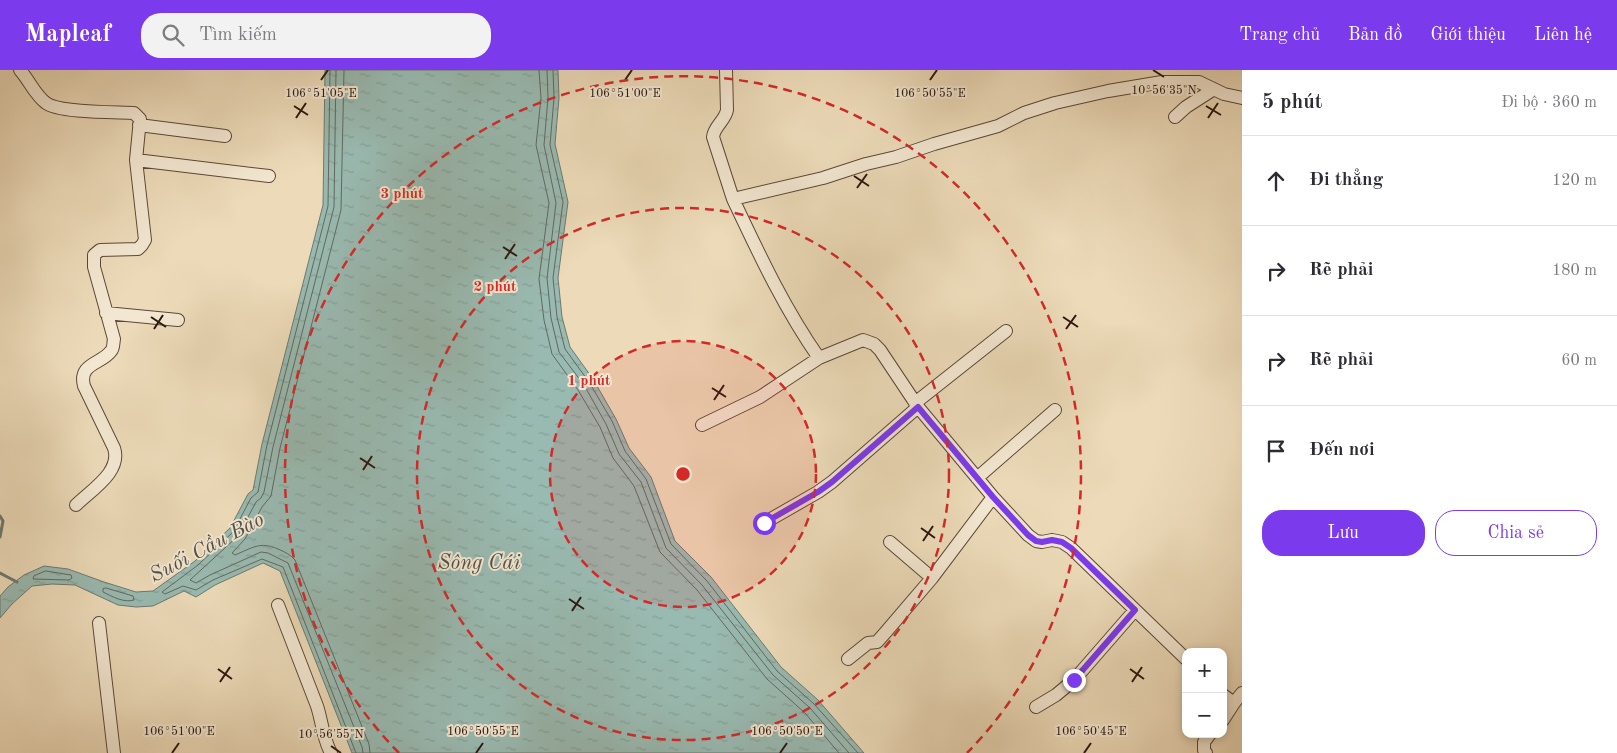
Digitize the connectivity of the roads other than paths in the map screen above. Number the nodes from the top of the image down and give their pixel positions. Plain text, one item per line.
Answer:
1 (20, 70) edge
2 (726, 70) edge
3 (1176, 76) edge
4 (1214, 88) junction
5 (1242, 98) edge
6 (1175, 117) dead end
7 (139, 125) junction
8 (225, 136) dead end
9 (136, 160) junction
10 (268, 176) dead end
11 (733, 199) junction
12 (106, 313) junction
13 (178, 320) dead end
14 (1006, 331) dead end
15 (819, 358) junction
16 (916, 405) junction
17 (1055, 410) dead end
18 (702, 424) dead end
19 (977, 478) junction
20 (993, 497) junction
21 (76, 505) dead end
22 (764, 523) dead end
23 (890, 542) dead end
24 (932, 578) junction
25 (278, 605) dead end
26 (1135, 610) junction
27 (99, 623) dead end
28 (1182, 655) edge
29 (848, 659) dead end
30 (1238, 698) edge
31 (1036, 707) dead end
32 (1227, 714) edge
33 (1207, 738) edge
34 (114, 753) edge
35 (331, 753) edge
36 (1206, 753) edge

1 - 7 street
2 - 11 street
3 - 4 street
3 - 11 street
4 - 5 street
4 - 6 street
7 - 8 street
7 - 9 street
9 - 10 street
9 - 12 street
11 - 15 street
12 - 13 street
12 - 21 street
14 - 16 street
15 - 16 street
15 - 18 street
16 - 19 street
16 - 22 street
17 - 19 street
19 - 20 street
20 - 24 street
20 - 26 street
23 - 24 street
24 - 29 street
25 - 35 street
26 - 28 street
26 - 31 street
27 - 34 street
30 - 32 street
33 - 36 street

